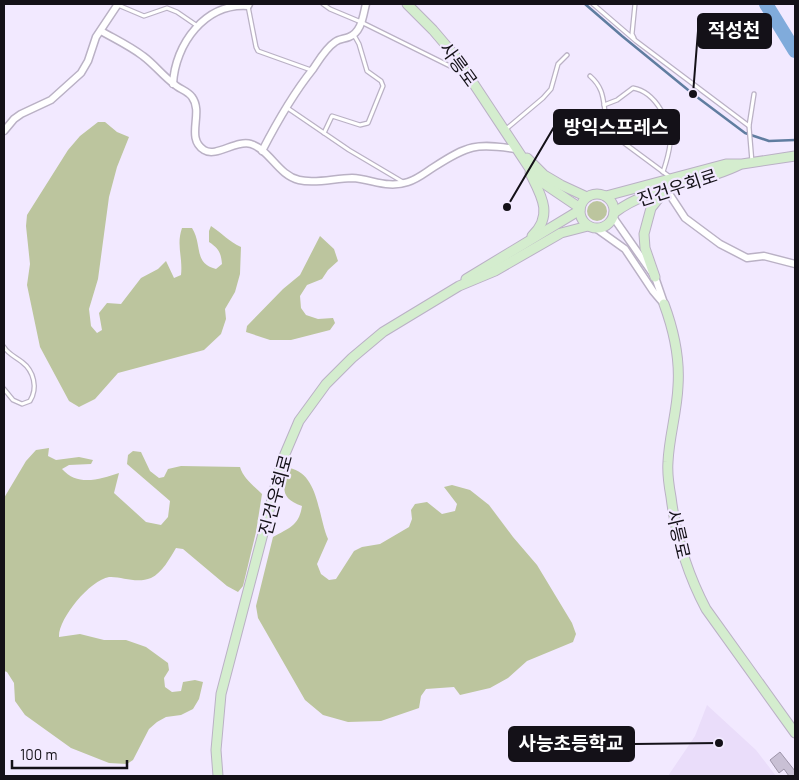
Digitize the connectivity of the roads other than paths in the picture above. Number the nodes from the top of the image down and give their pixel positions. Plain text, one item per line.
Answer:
1 (118, 4) edge
2 (323, 4) edge
3 (366, 4) edge
4 (407, 4) edge
5 (593, 4) edge
6 (635, 4) edge
7 (249, 5) edge
8 (361, 22) junction
9 (196, 26) junction
10 (101, 31) junction
11 (354, 34) junction
12 (636, 41) junction
13 (567, 54) dead end
14 (312, 70) junction
15 (468, 75) junction
16 (590, 76) dead end
17 (173, 84) junction
18 (754, 94) dead end
19 (604, 105) junction
20 (286, 107) junction
21 (749, 126) junction
22 (504, 130) junction
23 (4, 131) edge
24 (324, 134) junction
25 (516, 149) junction
26 (262, 151) junction
27 (795, 156) edge
28 (752, 162) junction
29 (742, 164) junction
30 (663, 172) junction
31 (673, 178) junction
32 (405, 183) junction
33 (666, 188) junction
34 (606, 196) junction
35 (587, 197) junction
36 (580, 209) junction
37 (614, 215) junction
38 (593, 227) junction
39 (521, 245) junction
40 (795, 264) edge
41 (655, 277) junction
42 (459, 286) junction
43 (664, 304) junction
44 (4, 347) edge
45 (4, 389) edge
46 (795, 733) edge
47 (218, 776) edge

1 - 9 lane
1 - 10 street
2 - 8 lane
3 - 8 street
4 - 15 main road, 사릉로
5 - 12 lane
6 - 12 lane
7 - 9 street
7 - 14 lane
8 - 11 street
8 - 15 lane
9 - 17 street
10 - 17 street
10 - 23 street
11 - 14 street
11 - 24 lane
12 - 21 lane
13 - 22 lane
14 - 20 street
15 - 22 main road, 사릉로
16 - 19 lane, 진건우회로
17 - 26 street
18 - 21 lane
19 - 30 lane, 진건우회로
19 - 30 lane, 진건우회로
20 - 24 lane
20 - 26 street
21 - 28 lane
22 - 25 main road, 사릉로
24 - 32 lane
25 - 32 street
25 - 35 main road, 사릉로
25 - 36 main road, 사릉로
25 - 39 main road
26 - 32 street
27 - 28 main road, 진건우회로
28 - 29 main road, 진건우회로
29 - 31 main road, 진건우회로
29 - 33 main road, 진건우회로
30 - 31 lane, 진건우회로
31 - 34 main road, 진건우회로
33 - 37 main road, 진건우회로
33 - 40 street
33 - 41 main road
34 - 35 main road
34 - 37 main road
35 - 36 main road
36 - 38 main road
36 - 39 main road, 진건우회로
37 - 38 main road
37 - 41 street, 사릉로
38 - 42 main road, 진건우회로
38 - 43 street, 사릉로
39 - 42 main road, 진건우회로
41 - 43 street, 사릉로
42 - 47 main road, 진건우회로
43 - 46 main road, 사릉로
44 - 45 lane

